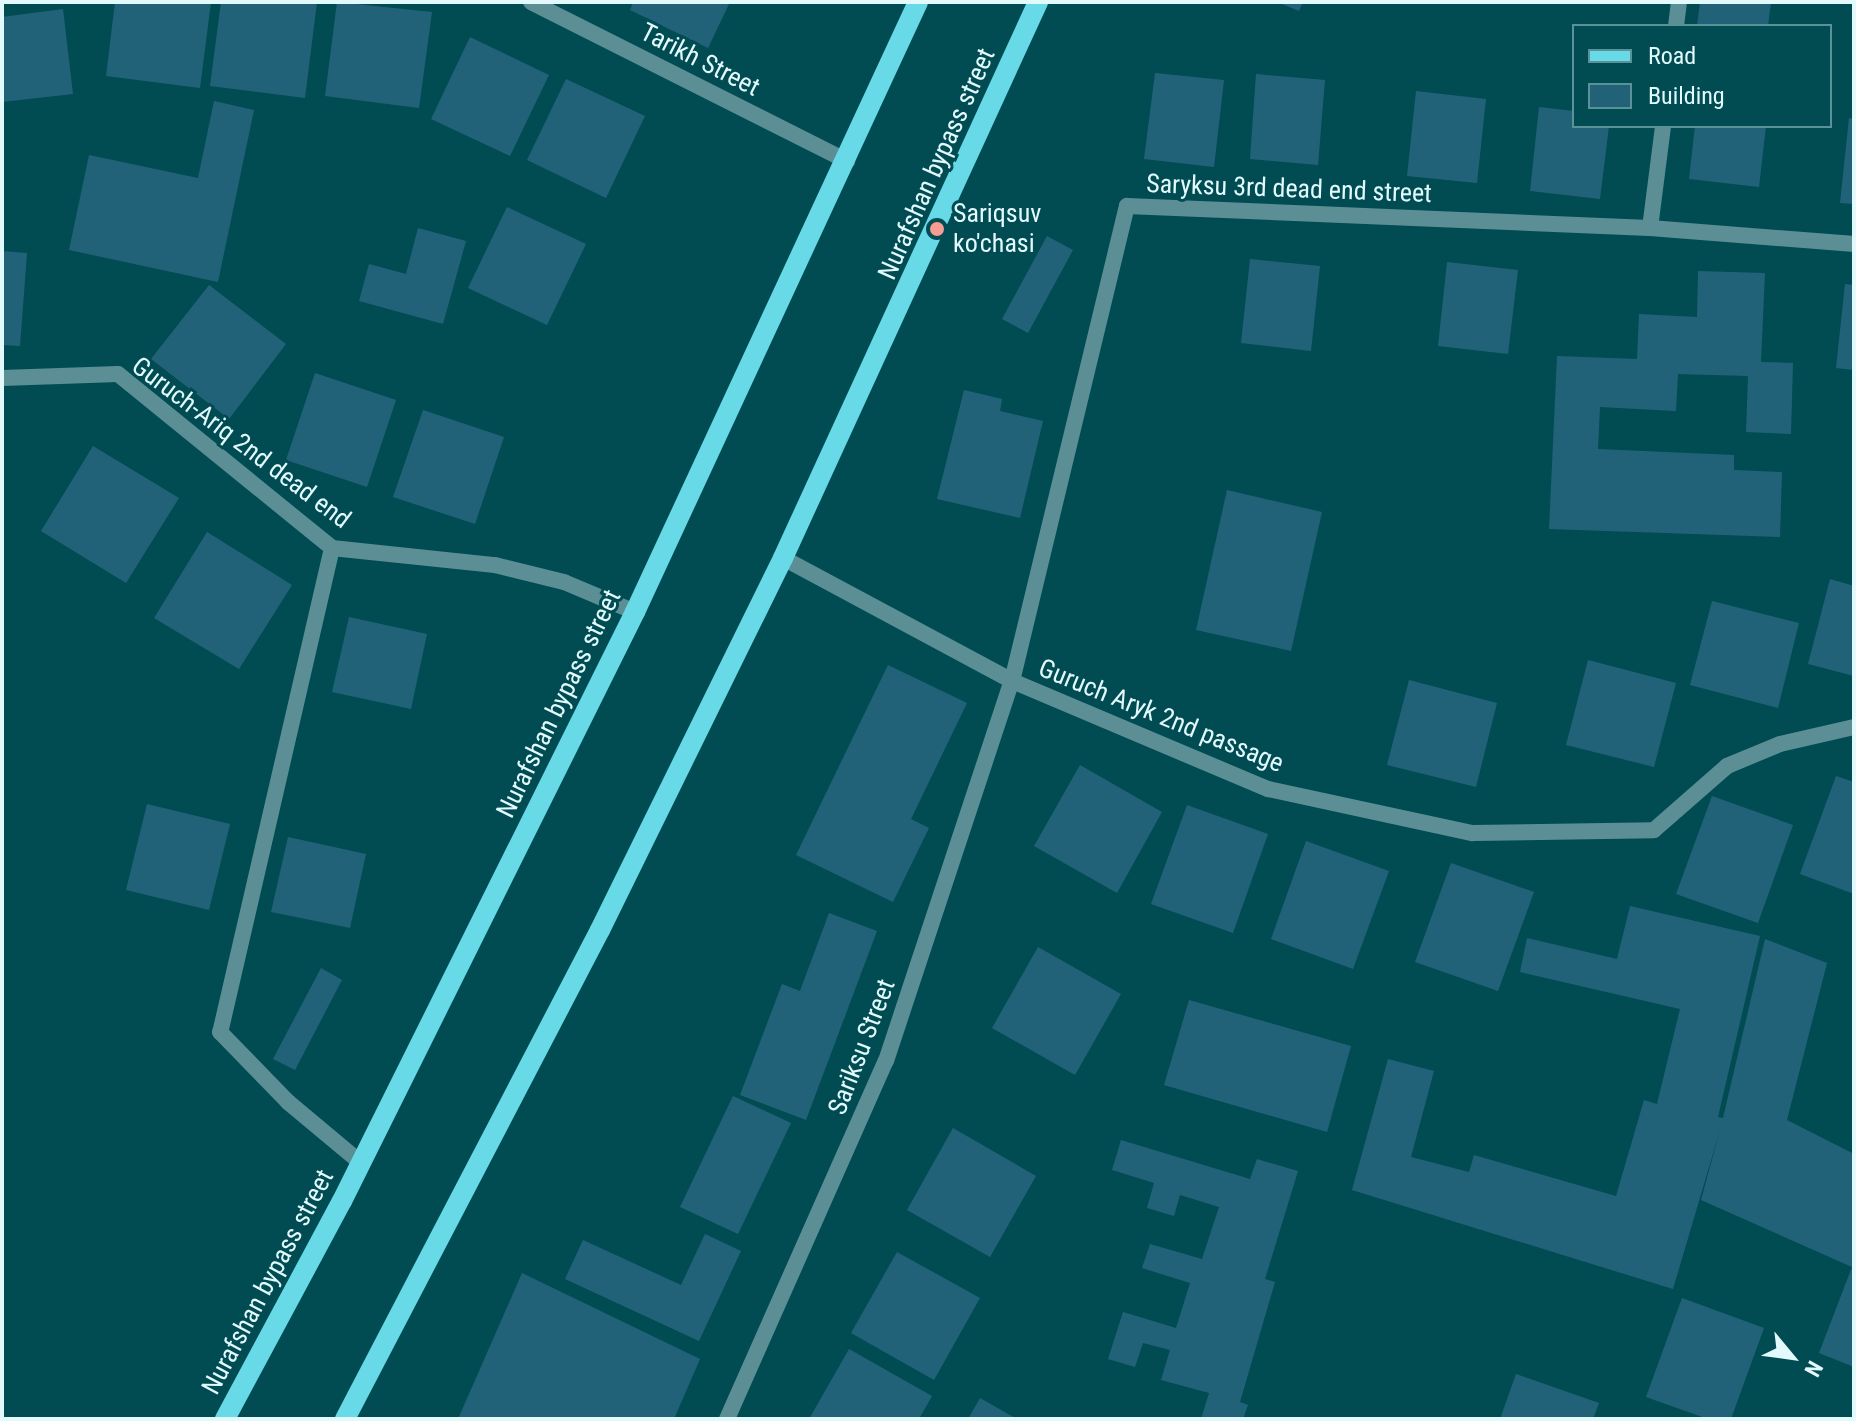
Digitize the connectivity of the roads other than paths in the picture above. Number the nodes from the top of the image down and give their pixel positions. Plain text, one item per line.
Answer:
1 (531, 2) edge
2 (918, 2) edge
3 (1038, 2) edge
4 (1679, 2) edge
5 (1676, 24) edge
6 (1663, 128) edge
7 (847, 161) junction
8 (1650, 228) junction
9 (1854, 244) edge
10 (2, 378) edge
11 (332, 548) junction
12 (783, 558) junction
13 (635, 612) junction
14 (1012, 681) junction
15 (1854, 727) edge
16 (361, 1163) junction
17 (225, 1419) edge
18 (345, 1419) edge
19 (727, 1419) edge

1 - 7 street, Tarikh Street
2 - 7 main road, Nurafshan bypass street
3 - 12 main road, Nurafshan bypass street
4 - 5 street
6 - 8 street
7 - 13 main road, Nurafshan bypass street
8 - 9 street
8 - 14 street, Saryksu 3rd dead end street
10 - 11 street, Guruch-Ariq 2nd dead end
11 - 13 street, Guruch-Ariq 2nd dead end
11 - 16 street
12 - 14 street, Guruch Aryk 2nd passage
12 - 18 main road, Nurafshan bypass street
13 - 16 main road, Nurafshan bypass street
14 - 15 street, Guruch Aryk 2nd passage
14 - 19 street, Sariksu Street
16 - 17 main road, Nurafshan bypass street

